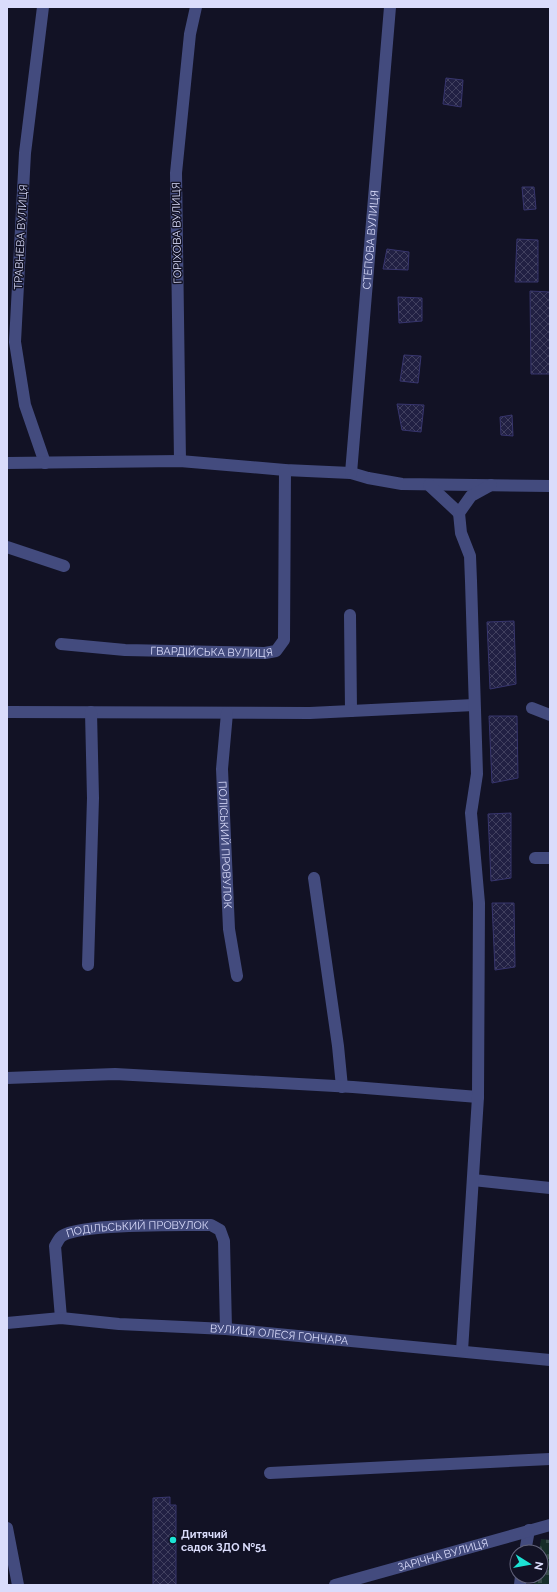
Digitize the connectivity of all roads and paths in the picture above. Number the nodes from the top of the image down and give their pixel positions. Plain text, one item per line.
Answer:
1 (43, 7) edge
2 (196, 7) edge
3 (390, 7) edge
4 (180, 461) junction
5 (7, 462) edge
6 (45, 463) junction
7 (285, 470) junction
8 (351, 473) junction
9 (429, 485) junction
10 (491, 485) junction
11 (550, 486) edge
12 (459, 513) junction
13 (7, 547) edge
14 (64, 566) dead end
15 (350, 615) dead end
16 (61, 644) dead end
17 (474, 706) junction
18 (532, 708) dead end
19 (351, 711) junction
20 (7, 712) edge
21 (91, 712) junction
22 (227, 713) junction
23 (550, 715) edge
24 (535, 858) dead end
25 (550, 858) edge
26 (314, 878) dead end
27 (88, 965) dead end
28 (237, 976) dead end
29 (7, 1078) edge
30 (342, 1087) junction
31 (478, 1096) junction
32 (473, 1180) junction
33 (550, 1188) edge
34 (61, 1318) junction
35 (7, 1323) edge
36 (226, 1329) junction
37 (462, 1351) junction
38 (550, 1360) edge
39 (550, 1459) edge
40 (270, 1473) dead end
41 (550, 1525) edge
42 (7, 1528) edge
43 (529, 1530) junction
44 (526, 1544) edge
45 (18, 1585) edge
46 (335, 1585) edge

1 - 6 street, ТРАВНЕВА ВУЛИЦЯ
2 - 4 street, ГОРІХОВА ВУЛИЦЯ
3 - 8 street, СТЕПОВА ВУЛИЦЯ
4 - 6 street
4 - 7 street
5 - 6 street
7 - 8 street
7 - 16 street, ГВАРДІЙСЬКА ВУЛИЦЯ
8 - 9 street
9 - 10 street
9 - 12 street
10 - 11 street
10 - 12 street
12 - 17 street
13 - 14 street
15 - 19 street
17 - 19 street
17 - 31 street
18 - 23 street
19 - 22 street
20 - 21 street
21 - 22 street
21 - 27 street
22 - 28 street, ПОЛІСЬКИЙ ПРОВУЛОК
24 - 25 street
26 - 30 street
29 - 30 street
30 - 31 street
31 - 32 street
32 - 33 street
32 - 37 street
34 - 35 street, ВУЛИЦЯ ОЛЕСЯ ГОНЧАРА
34 - 36 street, ВУЛИЦЯ ОЛЕСЯ ГОНЧАРА
34 - 36 street, ПОДІЛЬСЬКИЙ ПРОВУЛОК
36 - 37 street, ВУЛИЦЯ ОЛЕСЯ ГОНЧАРА
37 - 38 street, ВУЛИЦЯ ОЛЕСЯ ГОНЧАРА
39 - 40 street
41 - 43 street, ЗАРІЧНА ВУЛИЦЯ
42 - 45 street
43 - 44 street
43 - 46 street, ЗАРІЧНА ВУЛИЦЯ

